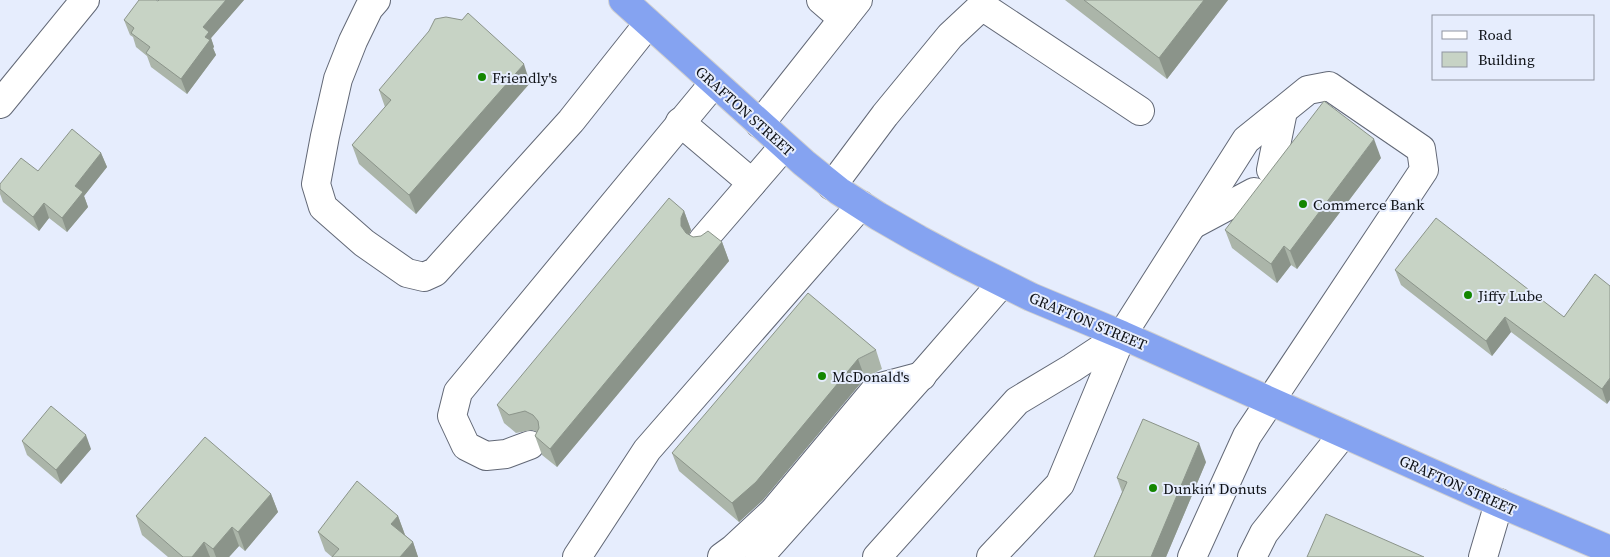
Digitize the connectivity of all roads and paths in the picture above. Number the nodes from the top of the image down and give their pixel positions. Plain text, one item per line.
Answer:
1 (85, 0) edge
2 (376, 0) edge
3 (821, 0) edge
4 (634, 7) edge
5 (850, 10) edge
6 (714, 83) junction
7 (0, 104) edge
8 (1140, 111) dead end
9 (1283, 111) junction
10 (680, 122) junction
11 (760, 124) junction
12 (784, 146) junction
13 (1271, 170) edge
14 (752, 183) junction
15 (832, 186) junction
16 (1254, 192) edge
17 (861, 205) junction
18 (1192, 226) junction
19 (704, 240) edge
20 (1002, 283) junction
21 (1122, 335) junction
22 (922, 376) junction
23 (1270, 401) junction
24 (1343, 434) junction
25 (530, 445) dead end
26 (1499, 503) junction
27 (1600, 550) edge
28 (577, 557) edge
29 (722, 557) edge
30 (758, 557) edge
31 (877, 557) edge
32 (991, 557) edge
33 (1192, 557) edge
34 (1252, 557) edge
35 (1483, 557) edge

1 - 7 street
2 - 4 street
3 - 5 street
4 - 6 highway, GRAFTON STREET
5 - 11 street
6 - 10 street
6 - 11 highway, GRAFTON STREET
8 - 15 street
9 - 13 street
9 - 18 street
9 - 23 street
10 - 14 street
10 - 25 street
11 - 12 highway, GRAFTON STREET
12 - 14 street
12 - 15 highway, GRAFTON STREET
14 - 19 street
15 - 17 highway, GRAFTON STREET
16 - 18 street
17 - 20 highway, GRAFTON STREET
17 - 28 street
18 - 21 street
20 - 21 highway, GRAFTON STREET
20 - 22 street
21 - 23 highway, GRAFTON STREET
21 - 31 street
21 - 32 street
22 - 29 street
22 - 30 street
23 - 24 highway, GRAFTON STREET
23 - 33 street
24 - 26 highway, GRAFTON STREET
24 - 34 street
26 - 27 highway, GRAFTON STREET
26 - 35 street

